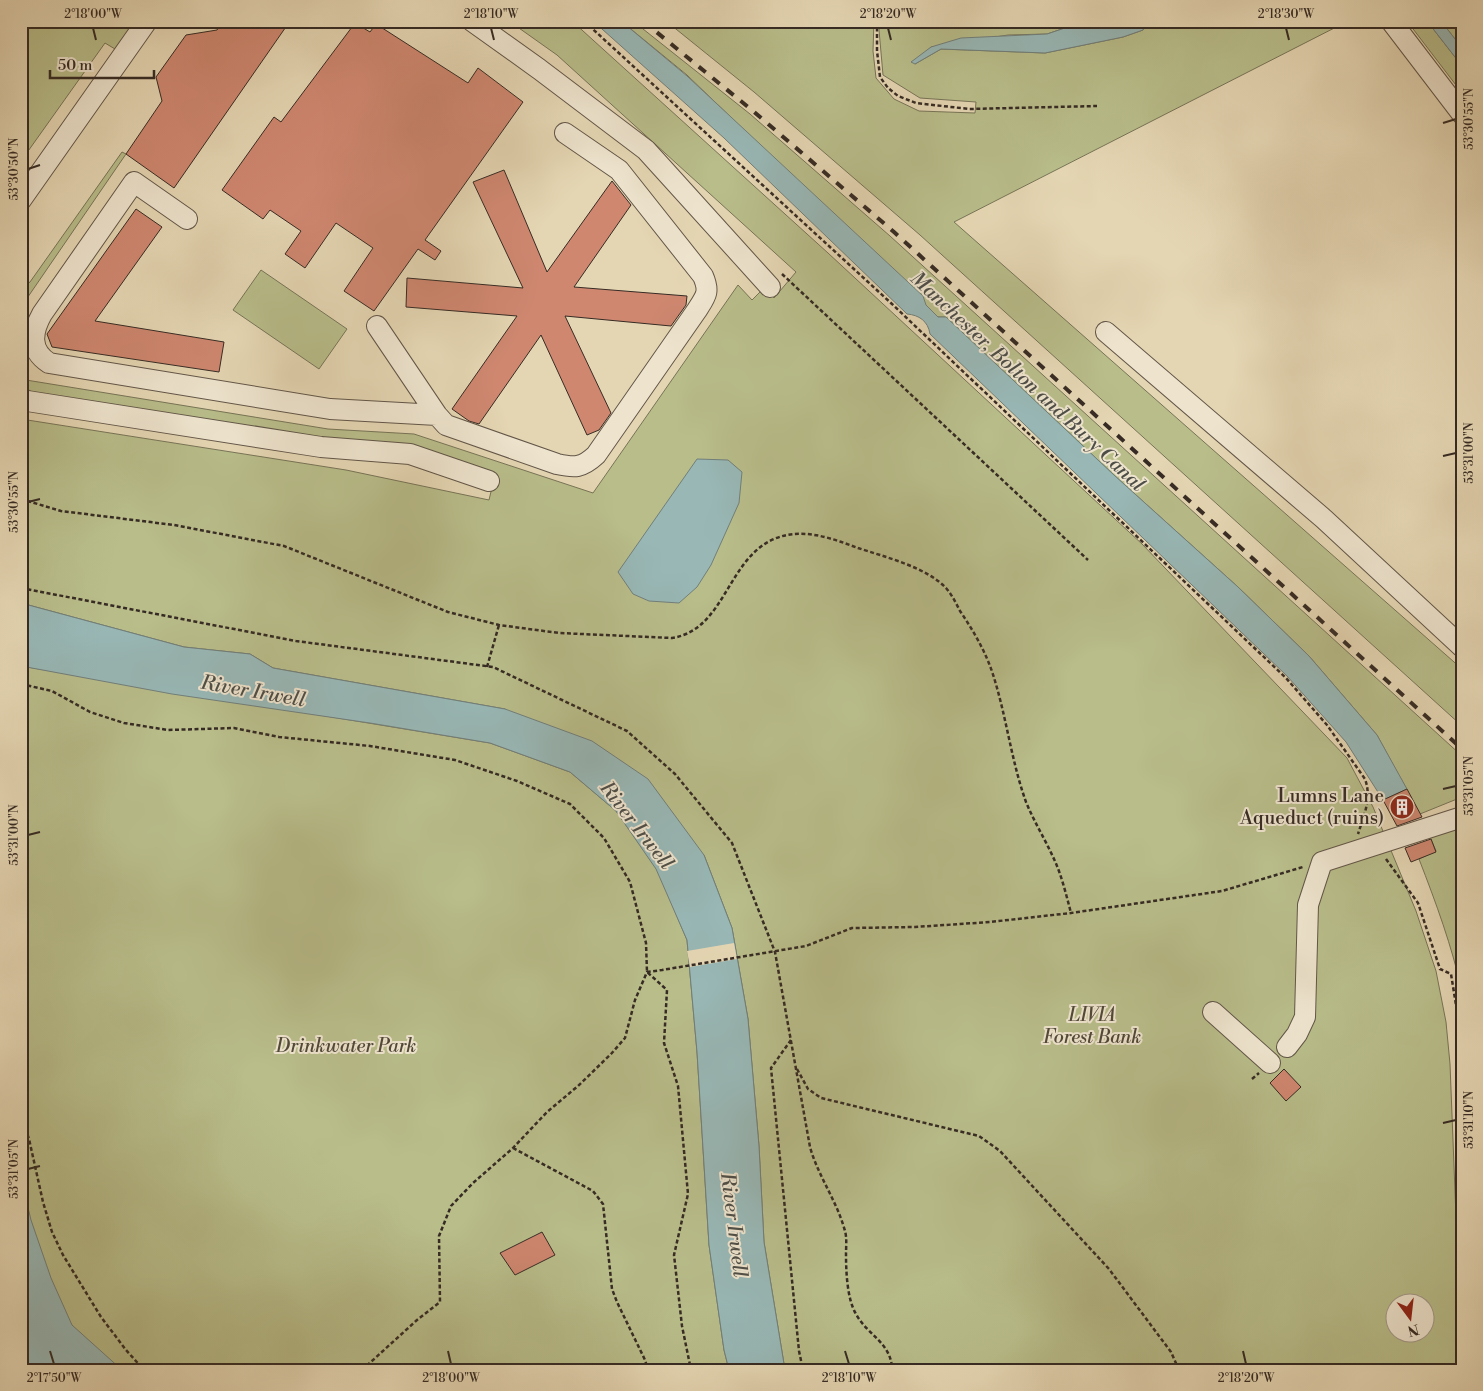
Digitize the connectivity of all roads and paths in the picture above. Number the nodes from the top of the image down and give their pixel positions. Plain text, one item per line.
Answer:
1 (148, 21) edge
2 (472, 21) edge
3 (584, 21) edge
4 (877, 21) edge
5 (1391, 21) edge
6 (1097, 106) dead end
7 (1462, 114) edge
8 (564, 133) dead end
9 (21, 200) edge
10 (187, 219) dead end
11 (775, 279) joint
12 (377, 326) dead end
13 (1106, 332) dead end
14 (21, 400) edge
15 (437, 415) junction
16 (489, 481) dead end
17 (21, 499) edge
18 (1088, 560) dead end
19 (21, 588) edge
20 (499, 625) junction
21 (1462, 647) edge
22 (487, 667) junction
23 (21, 684) edge
24 (1462, 817) edge
25 (1377, 845) junction
26 (1353, 852) junction
27 (1322, 862) junction
28 (1071, 913) junction
29 (775, 952) junction
30 (647, 972) junction
31 (1213, 1012) dead end
32 (791, 1040) junction
33 (1462, 1042) edge
34 (1287, 1047) dead end
35 (1270, 1063) dead end
36 (796, 1068) junction
37 (21, 1116) edge
38 (513, 1148) junction
39 (144, 1370) edge
40 (362, 1370) edge
41 (648, 1370) edge
42 (691, 1370) edge
43 (803, 1370) edge
44 (892, 1370) edge
45 (1179, 1370) edge

1 - 9 street
2 - 11 street
3 - 26 path
4 - 6 path
5 - 7 street
8 - 15 street
10 - 15 street
11 - 18 path
12 - 15 street
13 - 21 street
14 - 16 street
17 - 20 path
19 - 22 path
20 - 22 path
20 - 28 path
22 - 29 path
23 - 30 path
24 - 25 street
25 - 26 street
25 - 33 path
26 - 27 street
27 - 28 path
27 - 34 street
28 - 29 path
29 - 30 path
29 - 32 path
30 - 38 path
30 - 42 path
31 - 35 street
32 - 36 path
32 - 43 path
36 - 44 path
36 - 45 path
37 - 39 path
38 - 40 path
38 - 41 path

